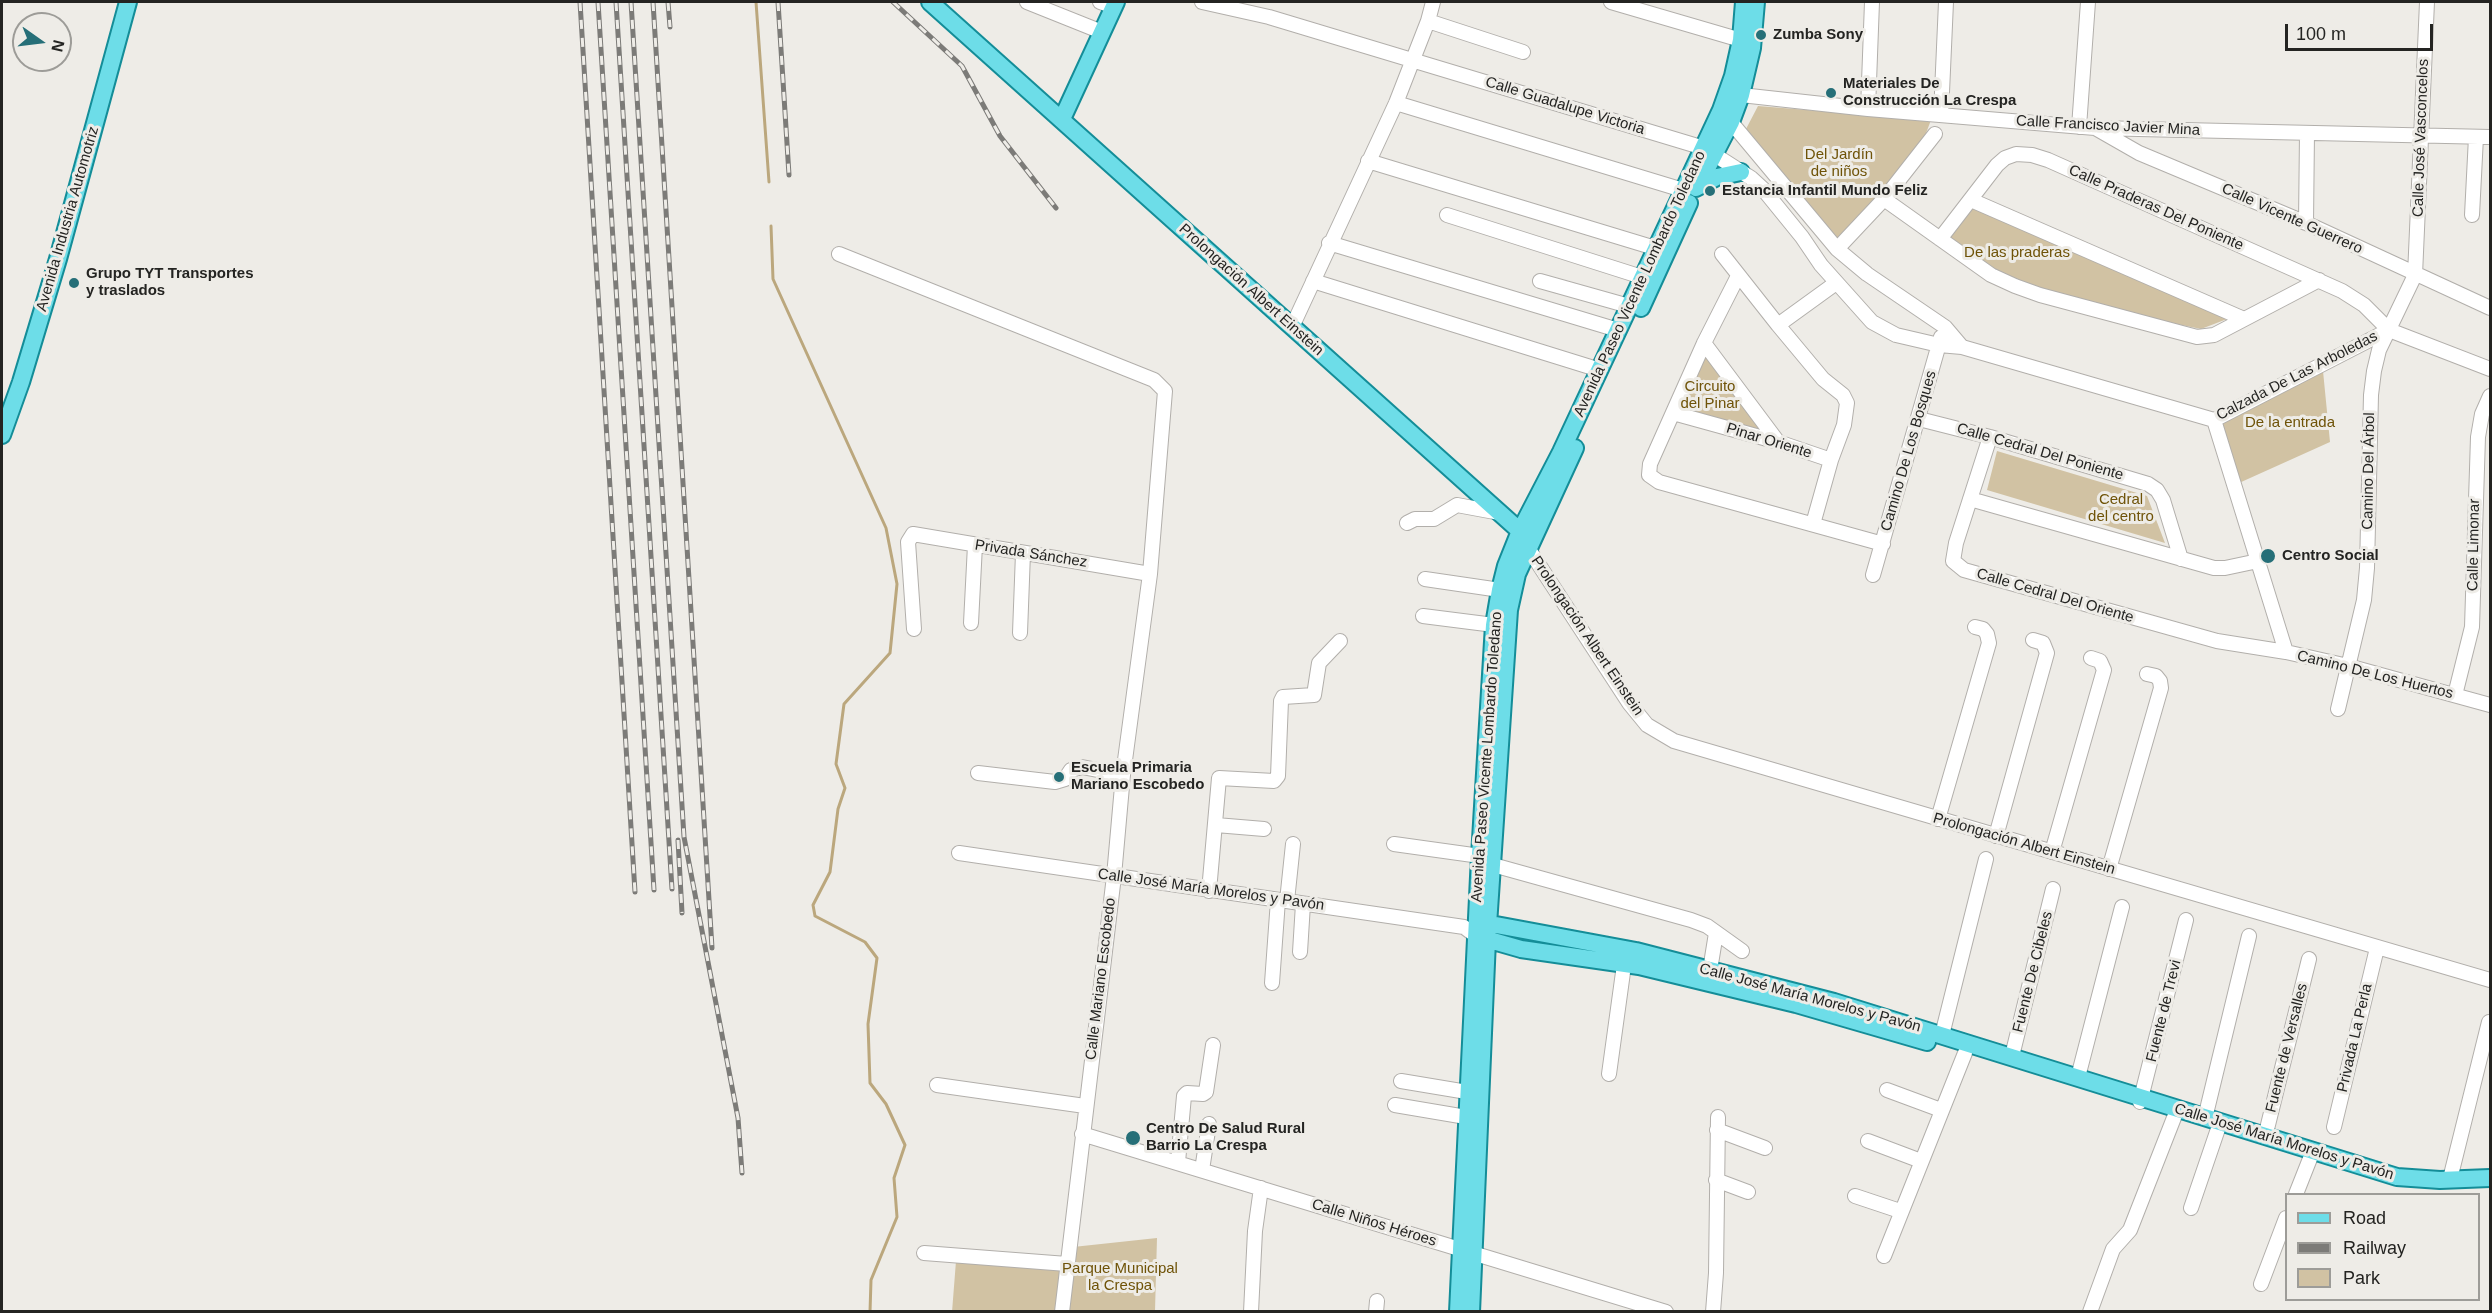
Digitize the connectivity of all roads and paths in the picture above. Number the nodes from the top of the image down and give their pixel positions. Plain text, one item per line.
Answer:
1 (128, 2) edge
2 (930, 2) edge
3 (1027, 2) edge
4 (1202, 2) edge
5 (1433, 2) edge
6 (1611, 2) edge
7 (1744, 2) edge
8 (1756, 2) edge
9 (1872, 2) edge
10 (1946, 2) edge
11 (2088, 2) edge
12 (2427, 2) edge
13 (1110, 3) edge
14 (1428, 21) junction
15 (1102, 32) junction
16 (1741, 40) junction
17 (1523, 52) dead end
18 (1414, 60) junction
19 (1735, 94) junction
20 (1396, 103) junction
21 (1868, 109) junction
22 (1941, 115) junction
23 (1726, 116) junction
24 (1062, 119) junction
25 (2079, 126) junction
26 (2095, 128) junction
27 (2307, 133) junction
28 (1935, 134) dead end
29 (2420, 135) junction
30 (2476, 137) junction
31 (2490, 137) edge
32 (1709, 151) junction
33 (1368, 161) junction
34 (1741, 172) junction
35 (1690, 189) junction
36 (1884, 199) junction
37 (1971, 200) junction
38 (1447, 215) dead end
39 (2472, 215) dead end
40 (2306, 223) junction
41 (1816, 226) junction
42 (1802, 237) junction
43 (1941, 239) junction
44 (1329, 243) junction
45 (1655, 248) junction
46 (1837, 249) junction
47 (839, 254) dead end
48 (1722, 254) dead end
49 (2415, 275) junction
50 (1738, 276) junction
51 (1642, 277) junction
52 (2319, 280) junction
53 (1313, 281) junction
54 (1540, 281) dead end
55 (1836, 283) junction
56 (1629, 306) junction
57 (2490, 308) edge
58 (2244, 319) junction
59 (1778, 325) junction
60 (1292, 327) junction
61 (1945, 327) junction
62 (1618, 330) junction
63 (2389, 330) junction
64 (1704, 343) junction
65 (1939, 345) junction
66 (1962, 347) junction
67 (2490, 369) edge
68 (1600, 370) junction
69 (2490, 396) edge
70 (1673, 413) junction
71 (1919, 419) junction
72 (2214, 420) junction
73 (2, 435) edge
74 (1990, 437) junction
75 (1778, 442) junction
76 (1831, 460) junction
77 (1970, 499) junction
78 (1500, 513) junction
79 (1407, 523) dead end
80 (1813, 524) junction
81 (1520, 531) junction
82 (1883, 544) junction
83 (975, 545) junction
84 (1528, 548) junction
85 (1023, 553) junction
86 (2181, 559) junction
87 (2258, 561) junction
88 (1150, 574) junction
89 (1874, 574) dead end
90 (1425, 579) dead end
91 (1500, 590) junction
92 (1423, 616) dead end
93 (970, 623) dead end
94 (1494, 626) junction
95 (1975, 627) dead end
96 (914, 629) dead end
97 (1020, 633) dead end
98 (2033, 640) dead end
99 (1340, 641) dead end
100 (2286, 652) junction
101 (2091, 658) dead end
102 (2348, 666) junction
103 (2147, 674) dead end
104 (2455, 695) junction
105 (2490, 705) edge
106 (2338, 709) dead end
107 (978, 773) dead end
108 (1123, 775) junction
109 (1938, 819) junction
110 (1216, 825) junction
111 (1264, 829) dead end
112 (1996, 836) junction
113 (1293, 844) dead end
114 (1394, 844) dead end
115 (2052, 852) junction
116 (959, 853) dead end
117 (1986, 859) dead end
118 (1486, 861) junction
119 (2109, 869) junction
120 (1114, 876) junction
121 (2053, 888) dead end
122 (1209, 891) junction
123 (1283, 901) junction
124 (1303, 904) junction
125 (2122, 907) dead end
126 (2186, 920) dead end
127 (1478, 929) junction
128 (1716, 933) junction
129 (2249, 936) dead end
130 (2377, 948) junction
131 (1742, 951) dead end
132 (1299, 952) dead end
133 (2309, 960) dead end
134 (1624, 965) junction
135 (1677, 968) junction
136 (1710, 969) junction
137 (2490, 980) edge
138 (1272, 983) dead end
139 (2489, 1022) dead end
140 (1942, 1035) junction
141 (1213, 1045) dead end
142 (1965, 1053) junction
143 (2012, 1056) junction
144 (1609, 1074) dead end
145 (2078, 1077) junction
146 (1401, 1081) dead end
147 (937, 1085) dead end
148 (1887, 1090) dead end
149 (1467, 1092) junction
150 (2145, 1100) junction
151 (1395, 1105) dead end
152 (1085, 1106) junction
153 (1941, 1110) junction
154 (2177, 1110) junction
155 (1466, 1117) junction
156 (2213, 1121) junction
157 (1209, 1124) dead end
158 (2334, 1127) dead end
159 (1082, 1134) junction
160 (2265, 1137) junction
161 (1868, 1141) dead end
162 (1765, 1148) dead end
163 (2313, 1151) junction
164 (1921, 1161) junction
165 (1178, 1162) junction
166 (1202, 1170) junction
167 (2490, 1178) edge
168 (2450, 1179) junction
169 (1716, 1180) junction
170 (1261, 1188) junction
171 (1748, 1192) dead end
172 (2296, 1193) edge
173 (1855, 1196) dead end
174 (2191, 1208) dead end
175 (1900, 1211) junction
176 (2285, 1221) edge
177 (1468, 1251) junction
178 (924, 1253) dead end
179 (1884, 1256) dead end
180 (1067, 1264) junction
181 (2261, 1284) dead end
182 (1062, 1311) edge
183 (1251, 1311) edge
184 (1458, 1311) edge
185 (1471, 1311) edge
186 (1666, 1311) edge
187 (1713, 1311) edge
188 (2091, 1311) edge

1 - 73 main road, Avenida Industria Automotriz
2 - 24 main road, Prolongación Albert Einstein
3 - 15 street
4 - 18 street, Calle Guadalupe Victoria
5 - 14 street
6 - 16 street
7 - 16 main road, Avenida Paseo Vicente Lombardo Toledano
8 - 19 main road, Avenida Paseo Vicente Lombardo Toledano
9 - 21 street
10 - 22 street
11 - 25 street
12 - 29 street, Calle José Vasconcelos
13 - 15 main road
14 - 17 street
14 - 18 street
15 - 24 main road
16 - 19 main road, Avenida Paseo Vicente Lombardo Toledano
18 - 20 street
18 - 32 street, Calle Guadalupe Victoria
19 - 21 street, Calle Francisco Javier Mina
19 - 23 main road, Avenida Paseo Vicente Lombardo Toledano
20 - 33 street
20 - 35 street
21 - 22 street, Calle Francisco Javier Mina
22 - 25 street, Calle Francisco Javier Mina
23 - 32 main road, Avenida Paseo Vicente Lombardo Toledano
23 - 41 street
24 - 60 main road, Prolongación Albert Einstein
25 - 26 street, Calle Francisco Javier Mina
26 - 27 street, Calle Francisco Javier Mina
26 - 40 street, Calle Vicente Guerrero
27 - 29 street, Calle Francisco Javier Mina
27 - 40 street
28 - 36 street
29 - 30 street, Calle Francisco Javier Mina
29 - 49 street, Calle José Vasconcelos
30 - 31 street, Calle Francisco Javier Mina
30 - 39 street
32 - 34 street, Calzada De Las Arboledas
32 - 35 main road, Avenida Paseo Vicente Lombardo Toledano
33 - 44 street
33 - 45 street
34 - 35 main road
34 - 42 street, Calzada De Las Arboledas
35 - 45 main road, Avenida Paseo Vicente Lombardo Toledano
35 - 84 main road, Avenida Paseo Vicente Lombardo Toledano
36 - 43 street
36 - 46 street
37 - 43 street, Calle Praderas Del Poniente
37 - 52 street, Calle Praderas Del Poniente
37 - 58 street
38 - 51 street
40 - 49 street, Calle Vicente Guerrero
41 - 42 street
41 - 46 street
42 - 55 street, Calzada De Las Arboledas
43 - 58 street
44 - 53 street
44 - 62 street
45 - 51 main road, Avenida Paseo Vicente Lombardo Toledano
46 - 61 street
47 - 88 street, Calle Mariano Escobedo
48 - 50 street
49 - 57 street, Calle Vicente Guerrero
49 - 63 street, Camino Del Árbol
50 - 59 street
50 - 64 street
51 - 56 main road, Avenida Paseo Vicente Lombardo Toledano
52 - 58 street
52 - 63 street, Calle Praderas Del Poniente
53 - 60 street
53 - 68 street
54 - 56 street
55 - 59 street
55 - 65 street, Calzada De Las Arboledas
56 - 62 main road, Avenida Paseo Vicente Lombardo Toledano
59 - 76 street
60 - 78 main road, Prolongación Albert Einstein
61 - 65 street, Camino De Los Bosques
61 - 66 street
62 - 68 main road, Avenida Paseo Vicente Lombardo Toledano
63 - 67 street, Calzada De Las Arboledas
63 - 72 street, Calzada De Las Arboledas
63 - 102 street, Camino Del Árbol
64 - 70 street
64 - 75 street
65 - 66 street, Calzada De Las Arboledas
65 - 71 street, Camino De Los Bosques
66 - 72 street, Calzada De Las Arboledas
68 - 81 main road, Avenida Paseo Vicente Lombardo Toledano
69 - 104 street, Calle Limonar
70 - 75 street, Pinar Oriente
70 - 80 street
71 - 74 street, Calle Cedral Del Poniente
71 - 82 street, Camino De Los Bosques
72 - 87 street, Camino De Los Huertos
74 - 77 street, Calle Cedral Del Oriente
74 - 86 street, Calle Cedral Del Poniente
75 - 76 street, Pinar Oriente
76 - 80 street
77 - 86 street
77 - 100 street, Calle Cedral Del Oriente
78 - 79 street
78 - 81 main road, Prolongación Albert Einstein
80 - 82 street
81 - 84 main road, Prolongación Albert Einstein
81 - 91 main road, Avenida Paseo Vicente Lombardo Toledano
82 - 89 street, Camino De Los Bosques
83 - 85 street, Privada Sánchez
83 - 93 street
83 - 96 street, Privada Sánchez
84 - 109 street, Prolongación Albert Einstein
84 - 118 main road, Avenida Paseo Vicente Lombardo Toledano
85 - 88 street, Privada Sánchez
85 - 97 street
86 - 87 street
87 - 100 street, Camino De Los Huertos
88 - 108 street, Calle Mariano Escobedo
90 - 91 street
91 - 94 main road, Avenida Paseo Vicente Lombardo Toledano
92 - 94 street
94 - 118 main road, Avenida Paseo Vicente Lombardo Toledano
95 - 109 street
98 - 112 street
99 - 110 street
100 - 102 street, Camino De Los Huertos
101 - 115 street
102 - 104 street, Camino De Los Huertos
102 - 106 street, Camino Del Árbol
103 - 119 street
104 - 105 street, Camino De Los Huertos
107 - 108 street
108 - 120 street, Calle Mariano Escobedo
109 - 112 street, Prolongación Albert Einstein
110 - 111 street
110 - 122 street
112 - 115 street, Prolongación Albert Einstein
113 - 123 street
114 - 118 street
115 - 119 street, Prolongación Albert Einstein
116 - 120 street, Calle José María Morelos y Pavón
117 - 140 street
118 - 127 main road, Avenida Paseo Vicente Lombardo Toledano
118 - 128 street
119 - 130 street, Prolongación Albert Einstein
120 - 122 street, Calle José María Morelos y Pavón
120 - 152 street, Calle Mariano Escobedo
121 - 143 street, Fuente De Cibeles
122 - 123 street, Calle José María Morelos y Pavón
123 - 124 street, Calle José María Morelos y Pavón
123 - 138 street
124 - 127 street, Calle José María Morelos y Pavón
124 - 132 street
125 - 145 street
126 - 150 street, Fuente de Trevi
127 - 134 main road, Calle José María Morelos y Pavón
127 - 135 main road, Calle José María Morelos y Pavón
127 - 149 main road, Avenida Paseo Vicente Lombardo Toledano
127 - 177 main road, Avenida Paseo Vicente Lombardo Toledano
128 - 131 street
128 - 136 street
129 - 156 street
130 - 137 street, Prolongación Albert Einstein
130 - 158 street, Privada La Perla
133 - 160 street, Fuente de Versalles
134 - 135 main road, Calle José María Morelos y Pavón
134 - 144 street
135 - 136 main road, Calle José María Morelos y Pavón
135 - 142 main road, Calle José María Morelos y Pavón
136 - 140 main road, Calle José María Morelos y Pavón
139 - 168 street
140 - 143 main road, Calle José María Morelos y Pavón
141 - 165 street
142 - 150 main road, Calle José María Morelos y Pavón
142 - 153 street
143 - 145 main road, Calle José María Morelos y Pavón
145 - 150 main road, Calle José María Morelos y Pavón
146 - 149 street
147 - 152 street
148 - 153 street
149 - 155 main road, Avenida Paseo Vicente Lombardo Toledano
150 - 154 main road, Calle José María Morelos y Pavón
151 - 155 street
152 - 159 street, Calle Mariano Escobedo
153 - 164 street
154 - 156 main road, Calle José María Morelos y Pavón
154 - 188 street
155 - 177 main road, Avenida Paseo Vicente Lombardo Toledano
156 - 160 main road, Calle José María Morelos y Pavón
156 - 174 street
157 - 166 street
159 - 165 street, Calle Niños Héroes
159 - 180 street, Calle Mariano Escobedo
160 - 163 main road, Calle José María Morelos y Pavón
161 - 164 street
162 - 169 street
163 - 168 main road, Calle José María Morelos y Pavón
163 - 172 street
164 - 175 street
165 - 166 street, Calle Niños Héroes
166 - 170 street, Calle Niños Héroes
167 - 168 main road, Calle José María Morelos y Pavón
169 - 171 street
169 - 187 street
170 - 177 street, Calle Niños Héroes
170 - 183 street
173 - 175 street
175 - 179 street
176 - 181 street
177 - 184 main road, Avenida Paseo Vicente Lombardo Toledano
177 - 185 main road, Avenida Paseo Vicente Lombardo Toledano
177 - 186 street, Calle Niños Héroes
178 - 180 street
180 - 182 street, Calle Mariano Escobedo

